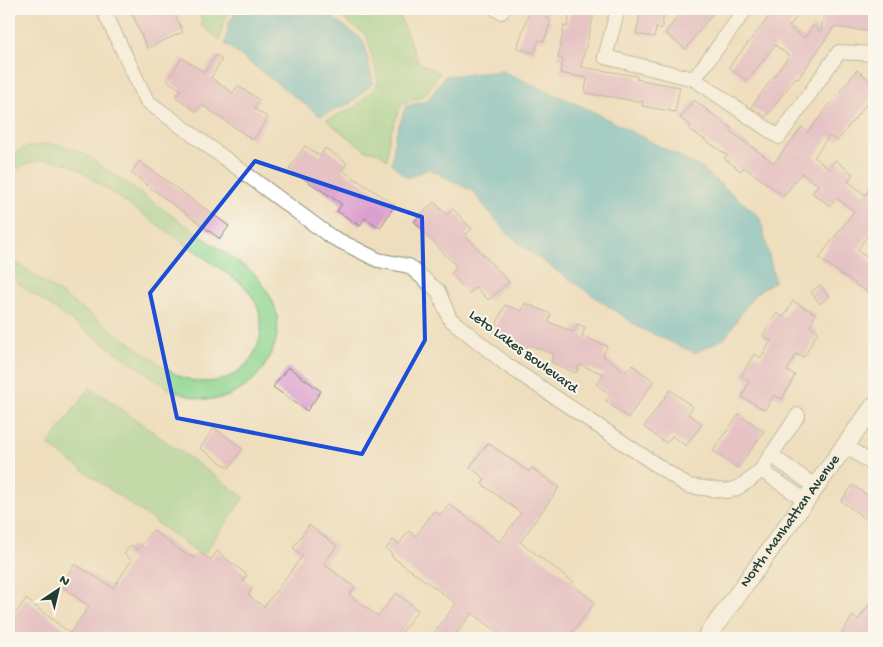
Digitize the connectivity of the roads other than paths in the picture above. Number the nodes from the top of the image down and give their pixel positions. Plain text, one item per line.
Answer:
1 (103, 9) edge
2 (496, 9) edge
3 (503, 9) edge
4 (618, 9) edge
5 (746, 9) edge
6 (874, 54) edge
7 (694, 79) junction
8 (874, 406) edge
9 (798, 415) dead end
10 (846, 446) junction
11 (771, 455) junction
12 (874, 465) edge
13 (761, 470) junction
14 (816, 487) junction
15 (806, 501) junction
16 (706, 638) edge

1 - 13 street, Leto Lakes Boulevard
2 - 3 street
4 - 7 street
5 - 7 street
6 - 7 street
8 - 10 street, North Manhattan Avenue
9 - 11 street, Leto Lakes Boulevard
10 - 12 street
10 - 14 street, North Manhattan Avenue
11 - 13 street, Leto Lakes Boulevard
11 - 14 street
13 - 15 street
14 - 15 street, North Manhattan Avenue
15 - 16 street, North Manhattan Avenue

